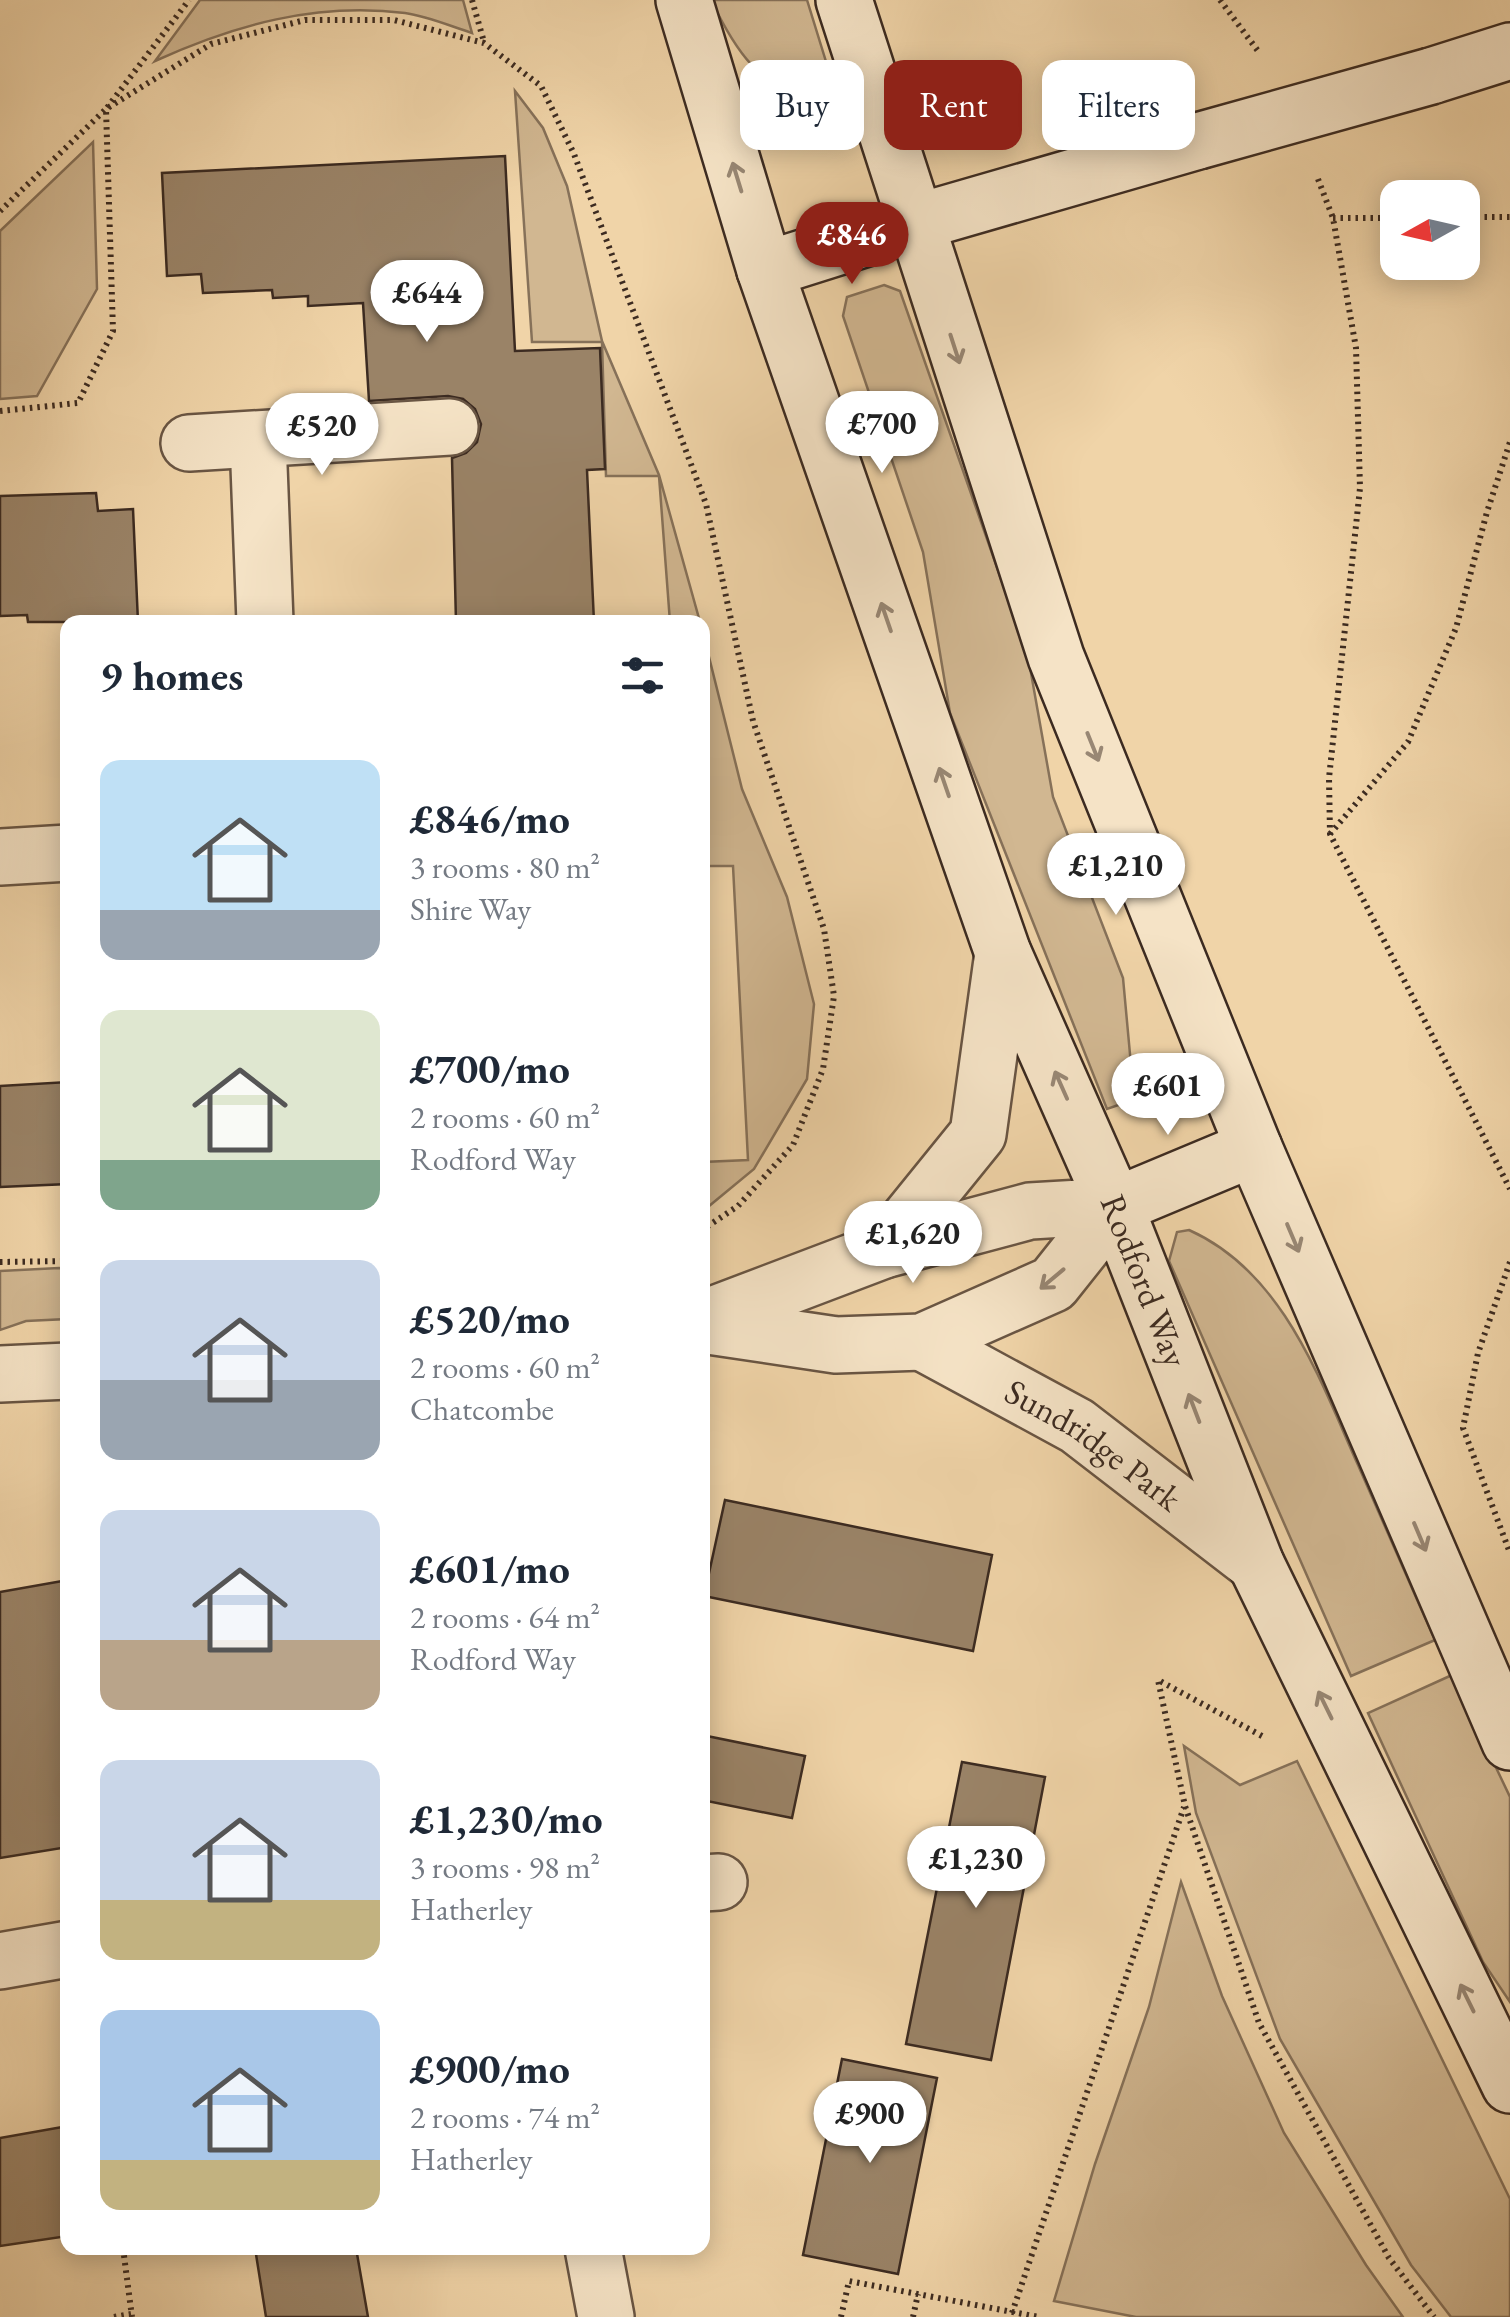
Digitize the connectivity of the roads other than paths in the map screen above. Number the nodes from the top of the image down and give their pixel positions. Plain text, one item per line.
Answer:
1 (684, 0) edge
2 (844, 0) edge
3 (1510, 51) edge
4 (914, 223) junction
5 (765, 270) junction
6 (450, 427) dead end
7 (258, 440) junction
8 (189, 444) dead end
9 (265, 615) edge
10 (60, 853) edge
11 (0, 857) edge
12 (1004, 953) junction
13 (1254, 1148) junction
14 (1115, 1206) junction
15 (884, 1250) junction
16 (710, 1319) edge
17 (710, 1323) edge
18 (922, 1342) junction
19 (60, 1371) edge
20 (0, 1374) edge
21 (1256, 1564) junction
22 (1510, 1742) edge
23 (60, 1950) edge
24 (0, 1961) edge
25 (1510, 2085) edge
26 (595, 2255) edge
27 (606, 2317) edge

5 -> 1 street, Rodford Way
2 - 4 street
3 - 4 street, bridge
4 - 5 street
4 -> 13 street
12 -> 5 street, Rodford Way
6 - 7 street
7 - 8 street
7 - 9 street
10 - 11 street
14 -> 12 street, Rodford Way
12 - 15 street
13 - 14 street
13 -> 22 street
14 - 15 street
14 -> 18 street
21 -> 14 street, Rodford Way
15 - 16 street
17 - 18 street
18 - 21 street, Sundridge Park
19 - 20 street
25 -> 21 street, Rodford Way
23 - 24 street
26 - 27 street

